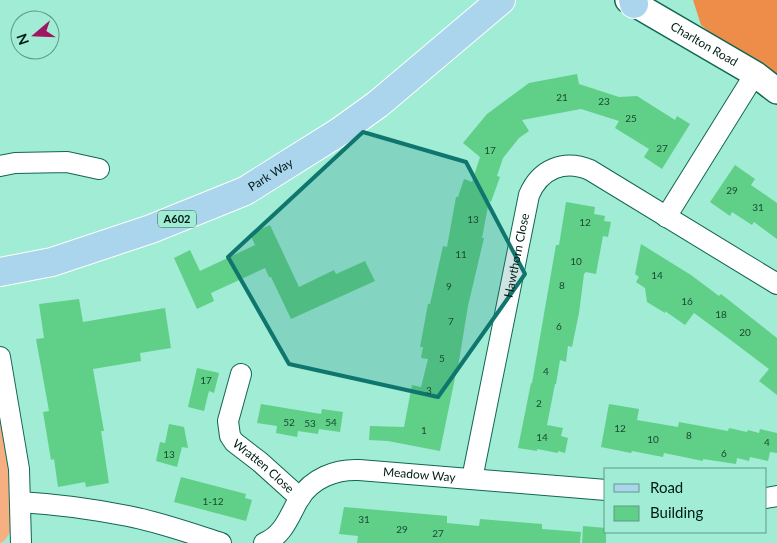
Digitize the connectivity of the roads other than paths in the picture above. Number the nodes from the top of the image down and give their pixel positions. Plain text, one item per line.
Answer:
1 (501, 0) edge
2 (632, 1) edge
3 (755, 74) junction
4 (777, 91) edge
5 (0, 166) edge
6 (98, 169) dead end
7 (666, 217) junction
8 (0, 272) edge
9 (777, 284) edge
10 (0, 357) edge
11 (241, 374) dead end
12 (472, 480) junction
13 (604, 490) edge
14 (300, 498) junction
15 (20, 502) junction
16 (21, 543) edge
17 (221, 543) edge
18 (264, 543) edge

1 - 8 main road, Park Way / A602
2 - 3 street, Charlton Road
3 - 4 street, Charlton Road
3 - 7 street
5 - 6 street
7 - 9 street, Hawthorn Close
7 - 12 street, Hawthorn Close
10 - 15 street
11 - 14 street, Wratten Close
12 - 13 street, Meadow Way
12 - 14 street, Meadow Way
14 - 18 street, Meadow Way
15 - 16 street
15 - 17 street

